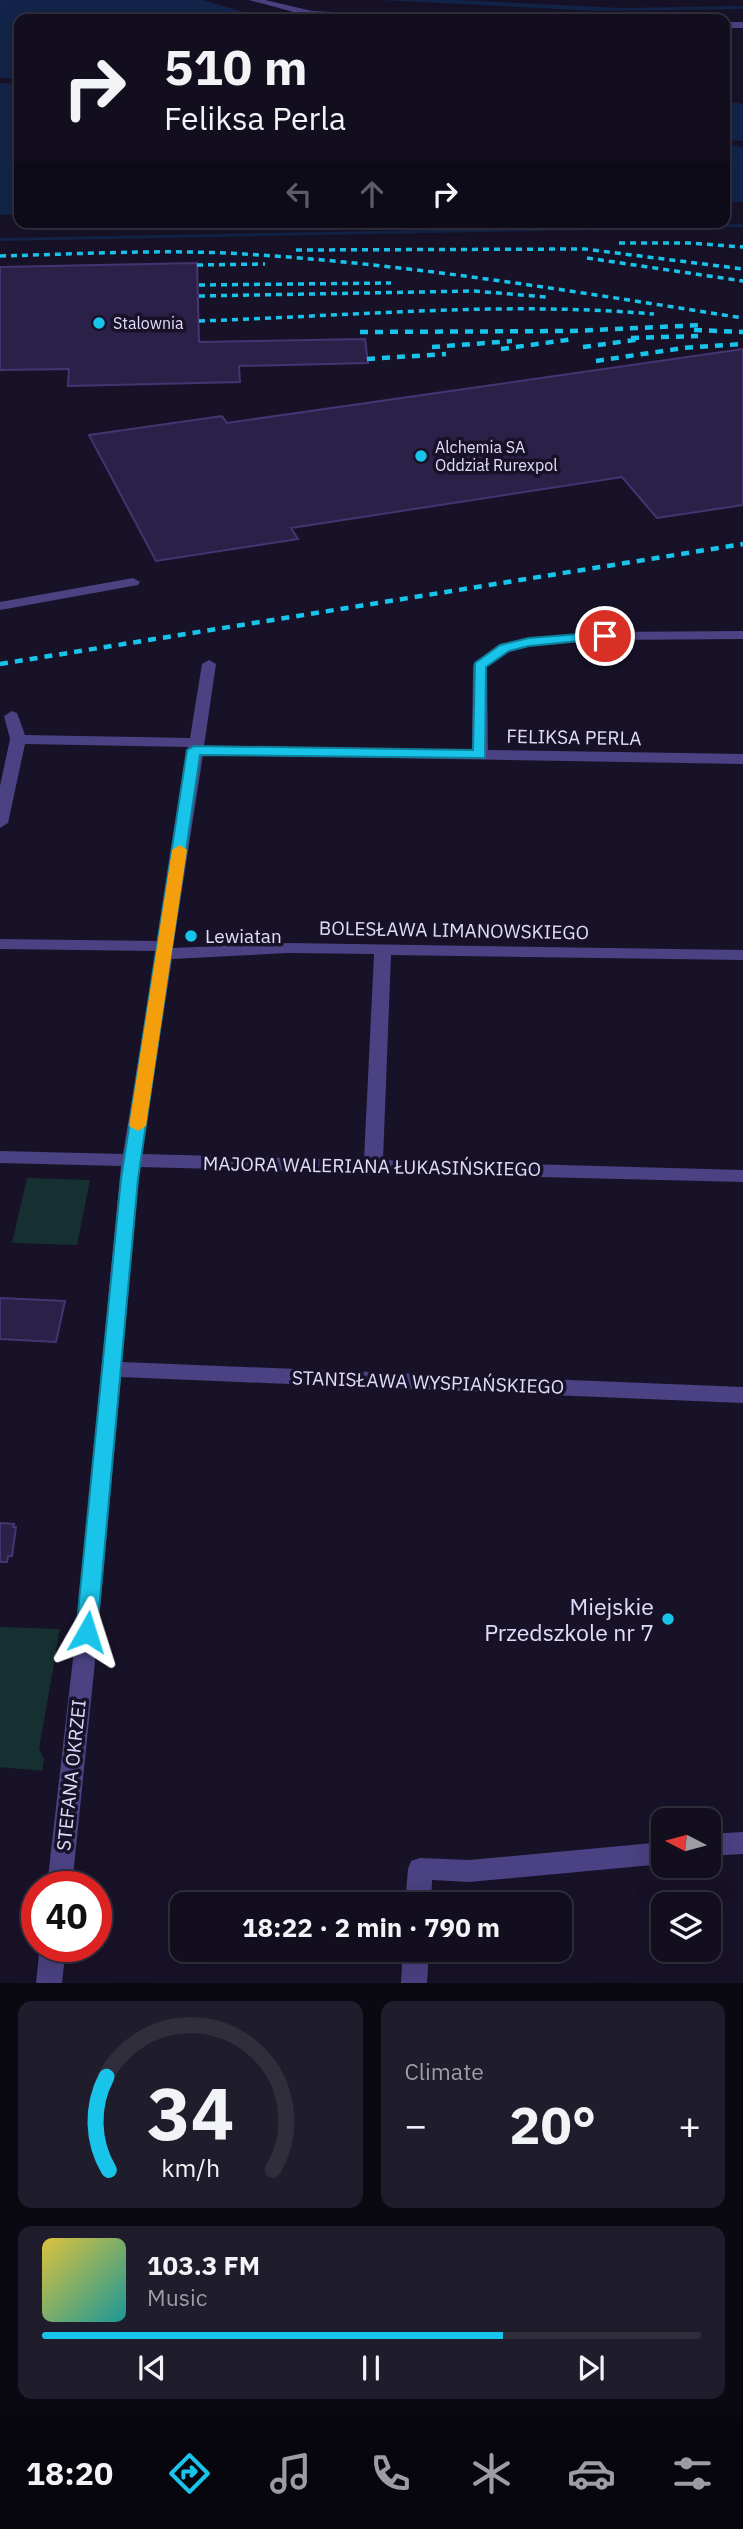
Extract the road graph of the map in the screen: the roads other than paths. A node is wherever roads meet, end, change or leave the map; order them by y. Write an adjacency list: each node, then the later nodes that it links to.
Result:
1 (254, 0): 2 (street)
2 (312, 14)
3 (133, 582): 4 (street)
4 (0, 606)
5 (743, 635): 10 (street)
6 (209, 664): 9 (street, STEFANA OKRZEI)
7 (12, 716): 8 (street)
8 (18, 739): 9 (street, FELIKSA PERLA); 12 (street)
9 (195, 746): 10 (street, FELIKSA PERLA); 15 (street, STEFANA OKRZEI)
10 (480, 755): 11 (street, FELIKSA PERLA)
11 (743, 759)
12 (6, 777): 13 (street)
13 (0, 823)
14 (0, 944): 15 (street, BOLESŁAWA LIMANOWSKIEGO)
15 (166, 950): 16 (street, BOLESŁAWA LIMANOWSKIEGO); 19 (street, STEFANA OKRZEI)
16 (383, 950): 17 (street, BOLESŁAWA LIMANOWSKIEGO); 20 (street)
17 (743, 956)
18 (0, 1157): 19 (street, MAJORA WALERIANA ŁUKASIŃSKIEGO)
19 (132, 1161): 20 (street, MAJORA WALERIANA ŁUKASIŃSKIEGO); 22 (street, STEFANA OKRZEI)
20 (373, 1165): 21 (street, MAJORA WALERIANA ŁUKASIŃSKIEGO)
21 (743, 1176)
22 (113, 1369): 23 (street, STANISŁAWA WYSPIAŃSKIEGO); 27 (street, STEFANA OKRZEI)
23 (743, 1395)
24 (743, 1843): 25 (street)
25 (721, 1844)
26 (651, 1854): 28 (street)
27 (61, 1871)
28 (419, 1892)
29 (51, 1962): 31 (street)
30 (415, 1962): 32 (street)
31 (49, 1983)
32 (414, 1983)

